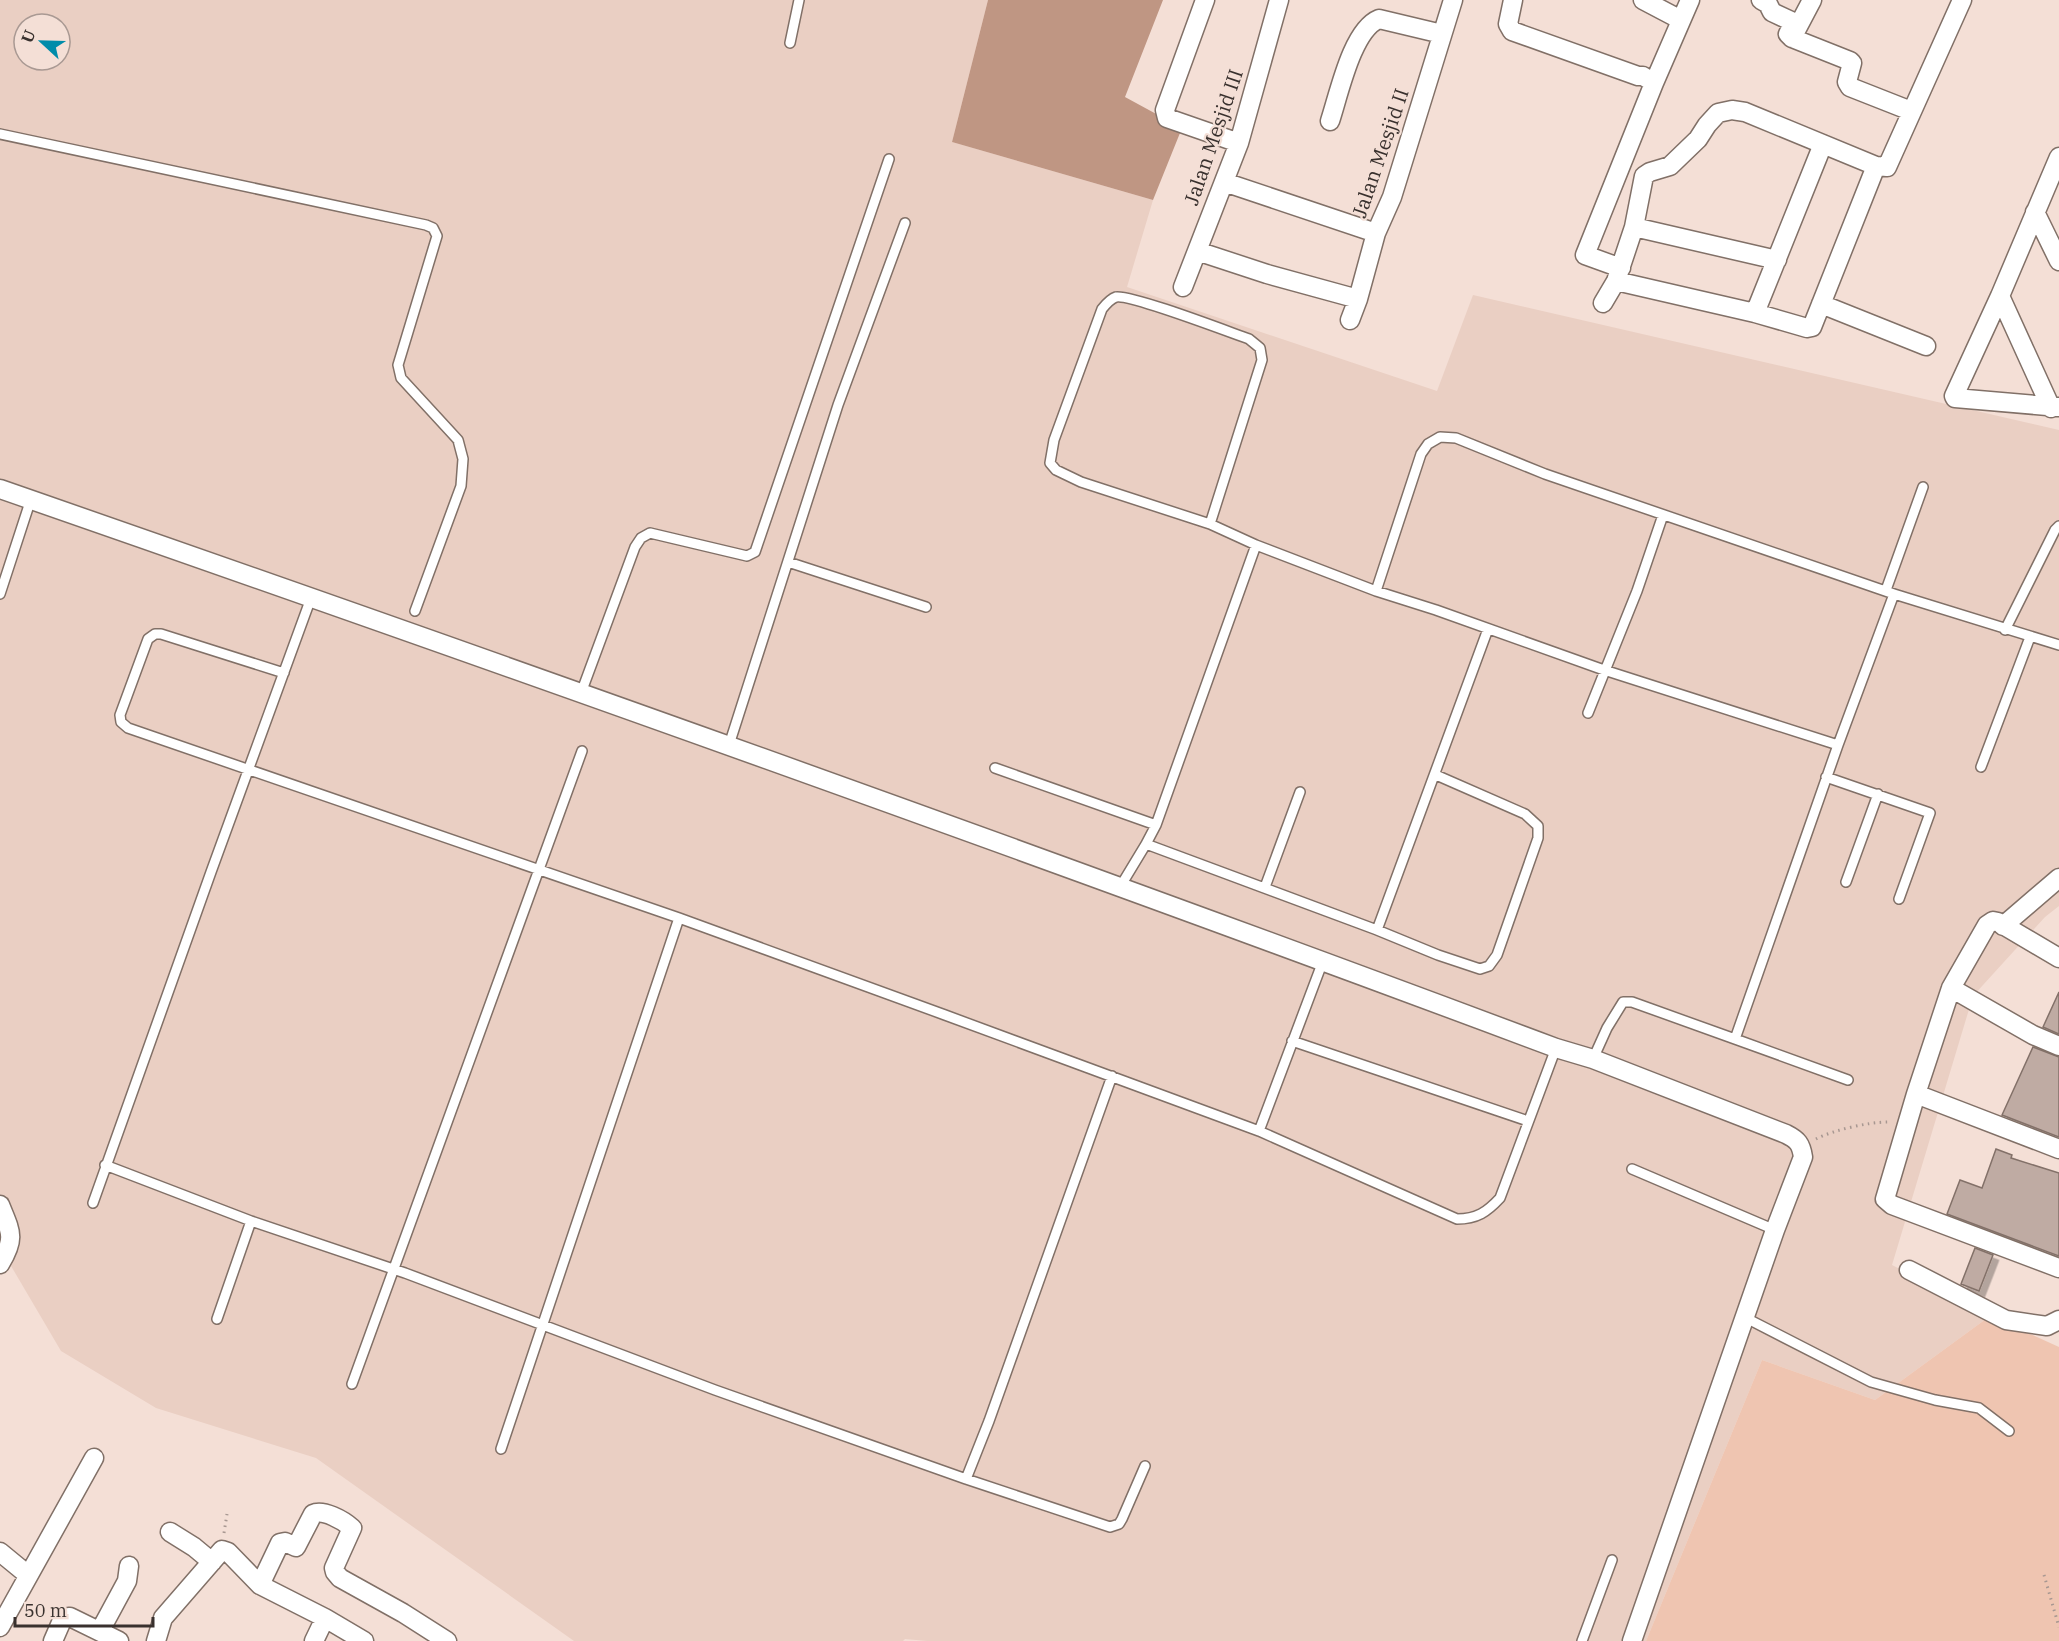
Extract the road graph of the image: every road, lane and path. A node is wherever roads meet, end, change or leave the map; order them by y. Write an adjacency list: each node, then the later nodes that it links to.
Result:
1 (799, 0): 14 (lane)
2 (1205, 0): 19 (street)
3 (1279, 0): 19 (street, Jalan Mesjid III)
4 (1453, 0): 12 (street, Jalan Mesjid II)
5 (1513, 0): 15 (street)
6 (1643, 0): 11 (street)
7 (1690, 0): 11 (street)
8 (1761, 0): 13 (street)
9 (1812, 0): 13 (street)
10 (1962, 0): 16 (street)
11 (1681, 20): 15 (street)
12 (1442, 34): 17 (street); 28 (street, Jalan Mesjid II)
13 (1792, 38): 16 (street)
14 (790, 43)
15 (1654, 83): 32 (street)
16 (1911, 111): 23 (street)
17 (1330, 121)
18 (0, 134): 55 (lane)
19 (1239, 143): 24 (street, Jalan Mesjid III)
20 (1823, 144): 23 (street); 27 (street); 30 (street)
21 (2059, 156): 25 (street)
22 (889, 159): 62 (lane)
23 (1882, 166): 37 (street)
24 (1224, 182): 28 (street); 29 (street, Jalan Mesjid III)
25 (2035, 212): 31 (street); 34 (street)
26 (905, 223): 49 (lane)
27 (1634, 227): 30 (street); 32 (street)
28 (1376, 233): 35 (street, Jalan Mesjid II)
29 (1197, 251): 33 (street, Jalan Mesjid III); 35 (street)
30 (1777, 260): 38 (street)
31 (2059, 261)
32 (1618, 274): 36 (street); 38 (street)
33 (1183, 287)
34 (2000, 296): 41 (street); 41 (street)
35 (1358, 300): 39 (street, Jalan Mesjid II)
36 (1603, 303)
37 (1821, 304): 38 (street); 40 (street)
38 (1755, 313)
39 (1350, 320)
40 (1926, 346)
41 (2055, 408)
42 (1923, 487): 51 (lane)
43 (0, 489): 44 (street)
44 (31, 500): 52 (lane); 53 (street)
45 (1663, 515): 50 (lane); 51 (lane); 60 (lane)
46 (1210, 524): 46 (lane); 48 (lane)
47 (2059, 526): 57 (lane)
48 (1256, 545): 50 (lane); 74 (lane)
49 (788, 562): 54 (lane); 64 (lane)
50 (1376, 591): 56 (lane)
51 (1890, 592): 57 (lane); 65 (lane)
52 (0, 594)
53 (311, 598): 61 (lane); 62 (street)
54 (926, 607)
55 (415, 611)
56 (1488, 629): 60 (lane); 70 (lane)
57 (2005, 630): 58 (lane)
58 (2030, 637): 59 (lane); 67 (lane)
59 (2059, 645)
60 (1604, 670): 63 (lane); 65 (lane)
61 (284, 674): 69 (lane); 69 (lane)
62 (581, 693): 64 (street)
63 (1588, 712)
64 (729, 745): 80 (street)
65 (1838, 745): 71 (lane)
66 (582, 751): 76 (lane)
67 (1981, 767)
68 (994, 768): 74 (lane)
69 (249, 769): 76 (lane); 101 (lane)
70 (1436, 775): 84 (lane); 84 (lane)
71 (1826, 777): 73 (lane); 88 (lane)
72 (1300, 792): 79 (lane)
73 (1878, 794): 78 (lane); 81 (lane)
74 (1156, 825): 75 (lane)
75 (1146, 844): 79 (lane); 80 (lane)
76 (539, 869): 82 (lane); 109 (lane)
77 (2059, 878): 83 (street)
78 (1846, 882)
79 (1265, 887): 84 (lane)
80 (1120, 888): 86 (street)
81 (1899, 899)
82 (679, 918): 93 (lane); 114 (lane)
83 (2003, 926): 85 (street); 87 (street)
84 (1377, 930)
85 (2059, 958)
86 (1323, 961): 89 (lane); 91 (street)
87 (1951, 988): 90 (street); 95 (street)
88 (1735, 1040): 92 (lane); 94 (lane)
89 (1292, 1041): 96 (lane); 98 (lane)
90 (2059, 1046)
91 (1556, 1048): 92 (street); 96 (lane)
92 (1593, 1059): 99 (street)
93 (1112, 1076): 98 (lane); 120 (lane)
94 (1848, 1080)
95 (1916, 1094): 97 (street); 100 (street)
96 (1528, 1121): 98 (lane)
97 (1907, 1123): 99 (path); 108 (street)
98 (1259, 1131)
99 (1802, 1147): 106 (street)
100 (2059, 1149)
101 (105, 1165): 103 (lane); 105 (lane)
102 (1632, 1169): 106 (lane)
103 (93, 1203)
104 (0, 1206): 107 (street)
105 (251, 1221): 109 (lane); 112 (lane)
106 (1775, 1230): 111 (street)
107 (0, 1264)
108 (2059, 1268)
109 (393, 1269): 114 (lane); 115 (lane)
110 (1909, 1269): 113 (street)
111 (1744, 1317): 116 (lane); 140 (street)
112 (217, 1318)
113 (2059, 1320)
114 (542, 1325): 117 (lane); 120 (lane)
115 (352, 1384)
116 (2009, 1431)
117 (501, 1449)
118 (94, 1458): 126 (street)
119 (1144, 1466): 120 (lane)
120 (966, 1479)
121 (170, 1532): 123 (street)
122 (0, 1552): 126 (street)
123 (217, 1556): 128 (street); 135 (street)
124 (1612, 1560): 139 (lane)
125 (129, 1566): 132 (street)
126 (28, 1575): 130 (street)
127 (2044, 1575): 131 (path)
128 (260, 1585): 129 (street); 138 (street)
129 (326, 1618): 136 (street); 137 (street)
130 (0, 1627)
131 (2059, 1627)
132 (100, 1631): 133 (street); 134 (street)
133 (53, 1641)
134 (119, 1641)
135 (156, 1641)
136 (314, 1641)
137 (364, 1641)
138 (447, 1641)
139 (1582, 1641)
140 (1632, 1641)

